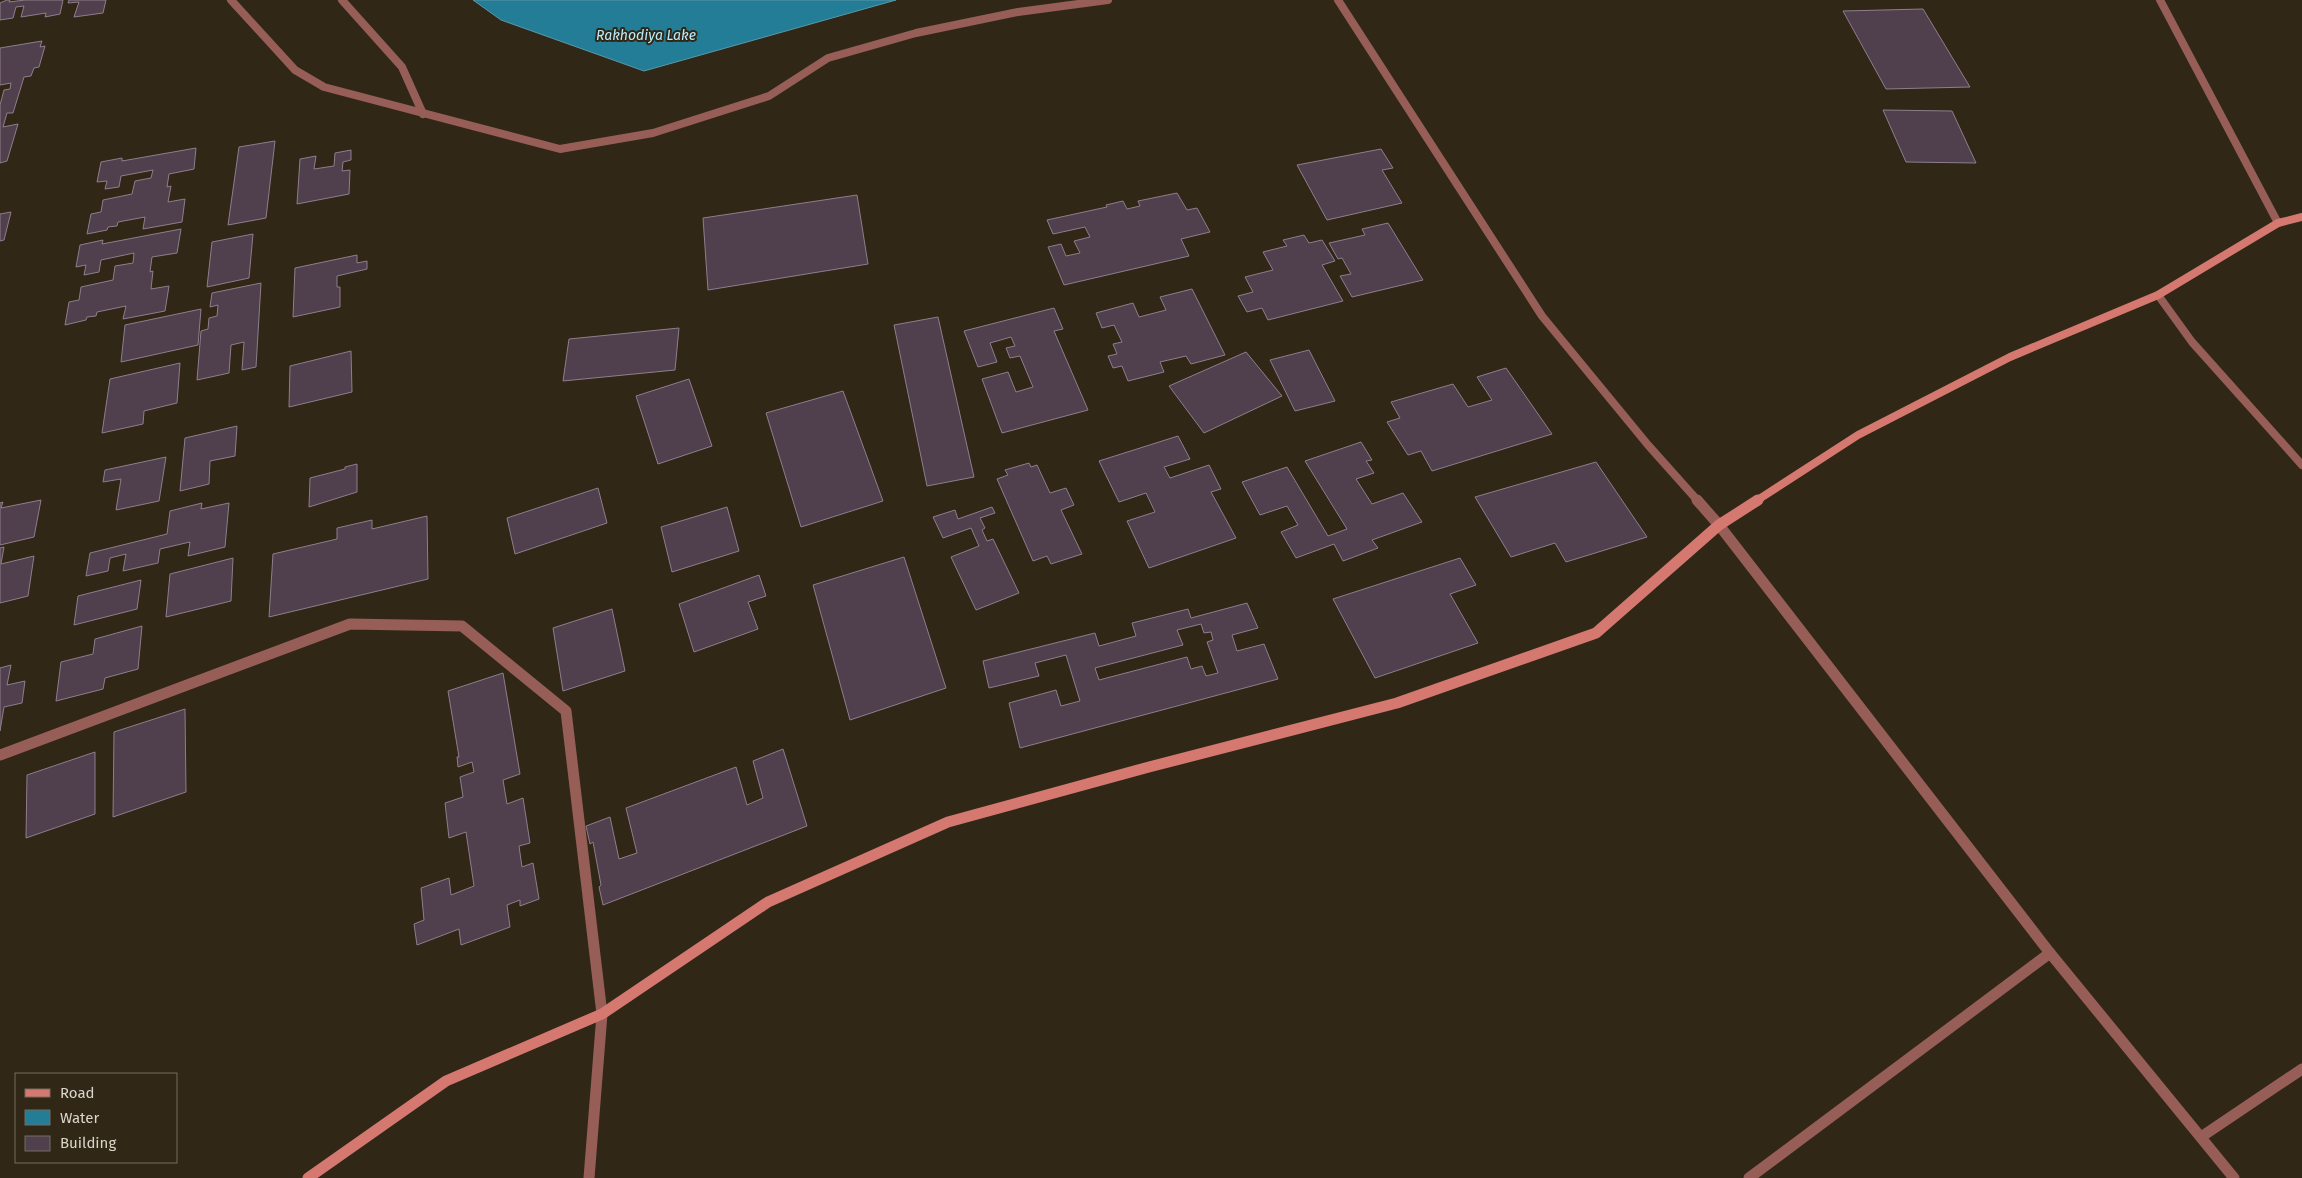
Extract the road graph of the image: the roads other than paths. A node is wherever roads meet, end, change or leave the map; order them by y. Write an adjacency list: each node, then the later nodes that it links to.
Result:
1 (231, 0): 6 (street)
2 (342, 0): 6 (street)
3 (1108, 0): 6 (street)
4 (1338, 0): 11 (street)
5 (2160, 0): 8 (street)
6 (423, 114)
7 (2302, 217): 8 (street)
8 (2278, 223): 9 (street)
9 (2158, 294): 10 (street); 11 (street)
10 (2302, 464)
11 (1719, 525): 13 (street); 14 (street)
12 (0, 755): 14 (street)
13 (2050, 953): 16 (street); 19 (street)
14 (602, 1014): 17 (street); 18 (street)
15 (2302, 1069): 16 (street)
16 (2201, 1137): 20 (street)
17 (308, 1178)
18 (588, 1178)
19 (1749, 1178)
20 (2234, 1178)

